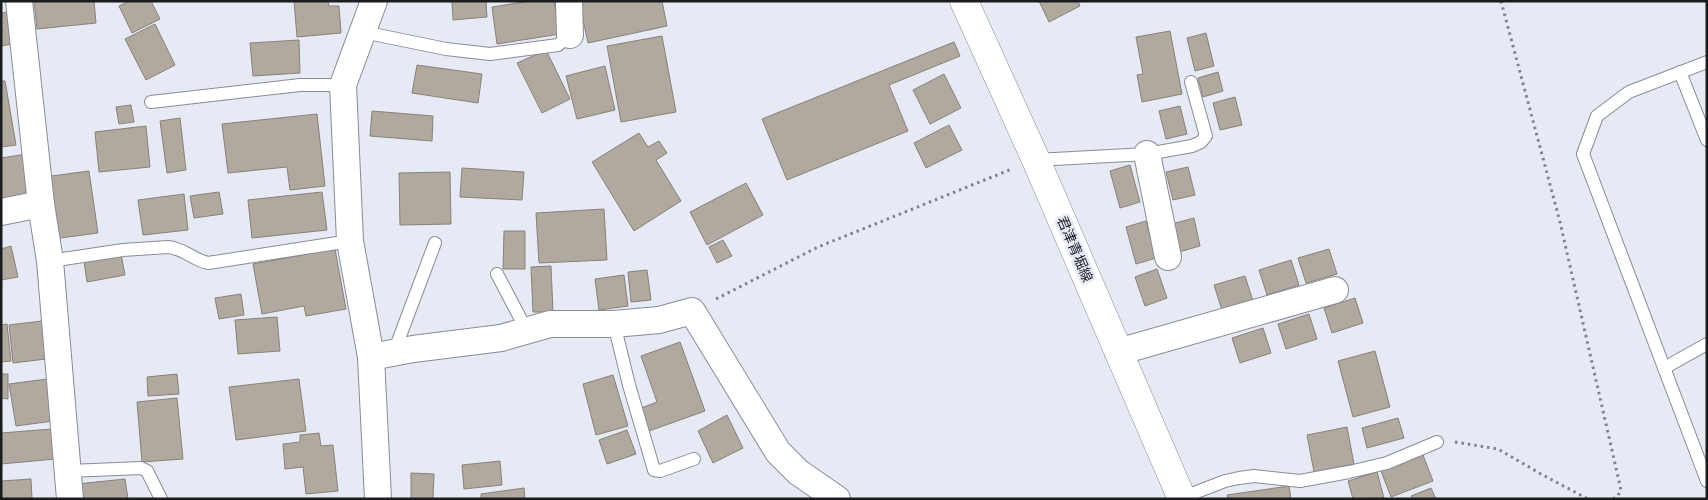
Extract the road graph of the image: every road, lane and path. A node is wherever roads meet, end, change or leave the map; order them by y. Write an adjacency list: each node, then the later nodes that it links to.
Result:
1 (19, 1): 16 (street)
2 (374, 1): 6 (street)
3 (569, 1): 7 (street)
4 (1501, 1): 41 (path)
5 (968, 3): 15 (main road, 君津青堀線)
6 (363, 32): 7 (lane); 11 (street)
7 (570, 35)
8 (1707, 62): 9 (lane)
9 (1680, 72): 13 (lane); 30 (lane)
10 (1191, 82): 14 (lane)
11 (343, 85): 12 (lane); 18 (street)
12 (152, 102)
13 (1707, 140)
14 (1148, 154): 15 (lane); 20 (street)
15 (1036, 160): 24 (path); 28 (main road, 君津青堀線)
16 (41, 204): 17 (street); 21 (street)
17 (1, 212)
18 (350, 240): 21 (lane); 29 (street)
19 (435, 243): 29 (lane)
20 (1168, 257)
21 (50, 261): 33 (street)
22 (497, 274): 26 (lane)
23 (1335, 290): 28 (street)
24 (692, 311): 25 (street); 38 (street)
25 (614, 324): 26 (street); 32 (lane)
26 (527, 330): 29 (street)
27 (1707, 344): 30 (lane)
28 (1118, 352): 39 (main road, 君津青堀線)
29 (383, 355): 37 (street)
30 (1664, 368): 34 (lane)
31 (1437, 442): 39 (lane); 40 (path)
32 (694, 458)
33 (68, 471): 35 (street); 36 (lane)
34 (1707, 481)
35 (70, 499)
36 (161, 499)
37 (378, 499)
38 (837, 499)
39 (1181, 499)
40 (1588, 499)
41 (1613, 499)

